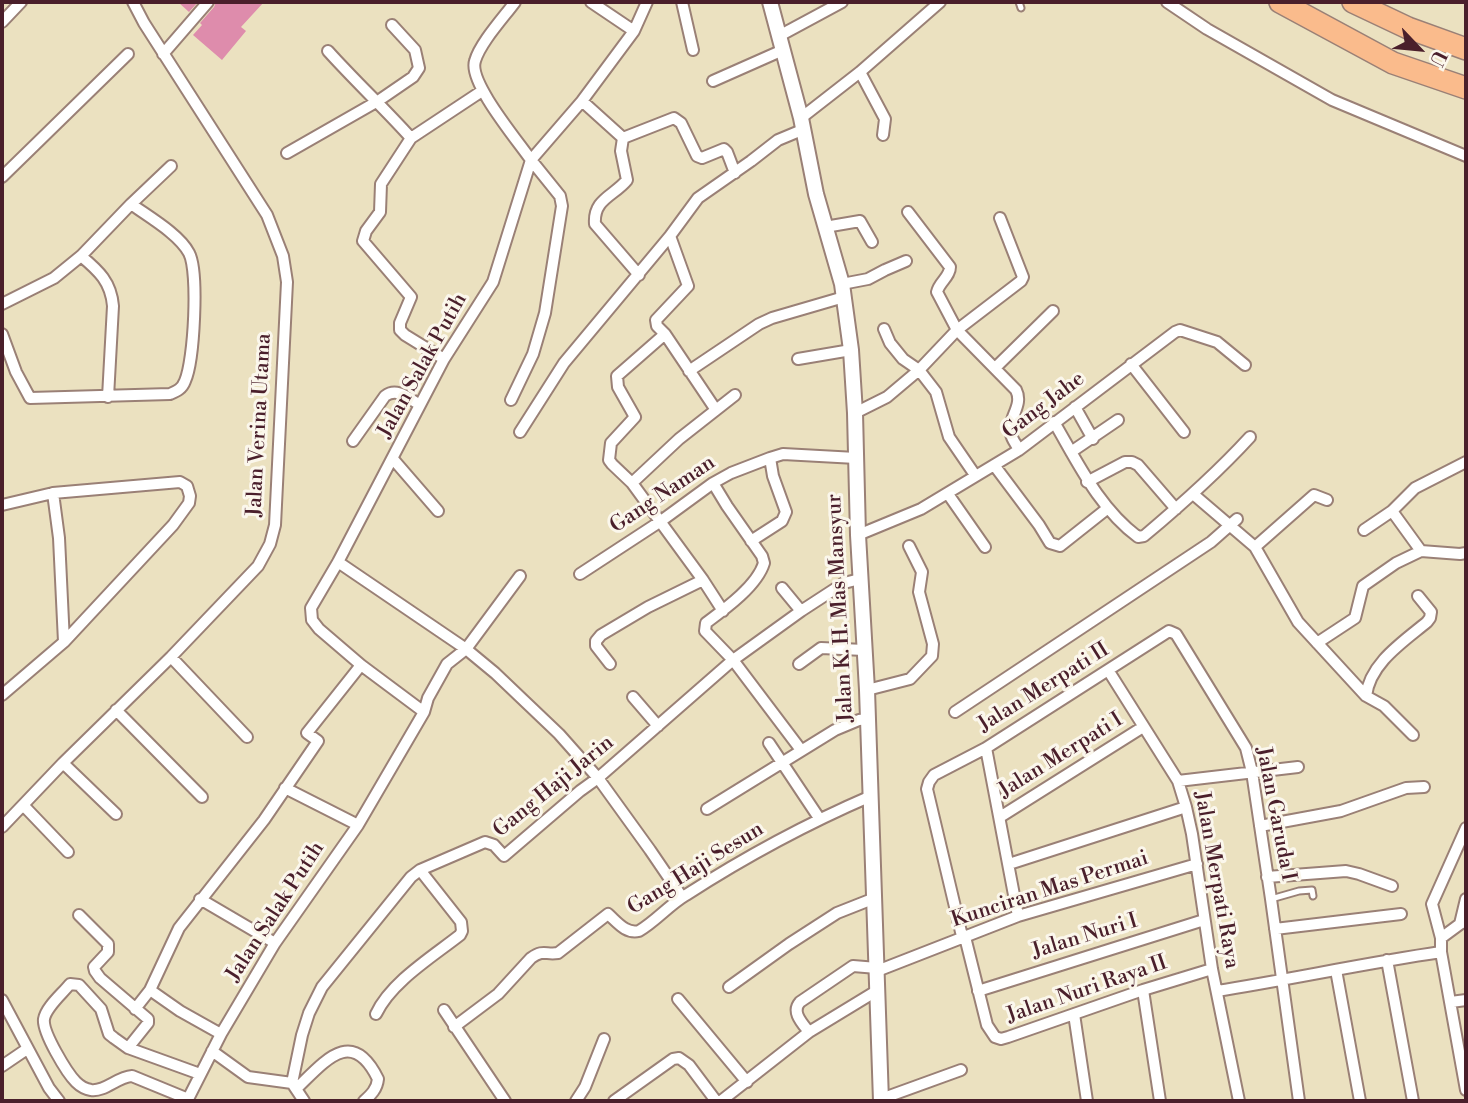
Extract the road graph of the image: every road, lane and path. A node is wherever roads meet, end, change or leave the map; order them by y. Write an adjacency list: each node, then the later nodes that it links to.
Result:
1 (21, 2): 14 (street)
2 (133, 2): 22 (street, Jalan Verina Utama)
3 (208, 2): 22 (street)
4 (515, 2): 26 (street)
5 (591, 2): 16 (street)
6 (648, 2): 16 (street)
7 (682, 2): 19 (street)
8 (770, 2): 17 (street, Jalan K. H. Mas Mansyur)
9 (842, 2): 17 (street)
10 (940, 2): 23 (street)
11 (1167, 2): 34 (street)
12 (1280, 2): 25 (highway)
13 (1353, 2): 18 (highway)
14 (2, 22)
15 (392, 25): 27 (street)
16 (634, 31): 28 (street)
17 (781, 43): 24 (street); 29 (street, Jalan K. H. Mas Mansyur)
18 (1466, 49)
19 (693, 50)
20 (328, 51): 27 (street)
21 (128, 54): 38 (street)
22 (163, 54): 121 (street, Jalan Verina Utama)
23 (860, 72): 29 (street); 30 (street)
24 (713, 81)
25 (1466, 88)
26 (482, 91): 31 (street); 35 (street)
27 (378, 101): 31 (street); 33 (street)
28 (582, 101): 32 (street); 35 (street)
29 (802, 124): 37 (street); 42 (street, Jalan K. H. Mas Mansyur)
30 (883, 135)
31 (411, 138): 56 (street)
32 (623, 138): 37 (street); 47 (street)
33 (286, 153)
34 (1466, 156)
35 (531, 160): 56 (street, Jalan Salak Putih); 65 (street)
36 (171, 166): 39 (street)
37 (735, 173): 43 (street)
38 (2, 177)
39 (131, 204): 45 (street); 64 (street)
40 (908, 212): 52 (street)
41 (1000, 218): 52 (street)
42 (825, 227): 44 (street); 48 (street, Jalan K. H. Mas Mansyur)
43 (670, 236): 47 (street); 54 (street)
44 (872, 242)
45 (81, 256): 49 (street); 64 (street)
46 (906, 261): 48 (street)
47 (639, 275): 72 (street)
48 (843, 290): 55 (street, Jalan K. H. Mas Mansyur); 62 (street)
49 (2, 304)
50 (1053, 311): 60 (street)
51 (884, 329): 61 (street)
52 (957, 330): 60 (street); 61 (street)
53 (2, 334): 64 (street)
54 (664, 334): 62 (street); 86 (street)
55 (851, 351): 57 (street); 69 (street, Jalan K. H. Mas Mansyur)
56 (444, 359): 66 (street, Jalan Salak Putih)
57 (798, 359)
58 (1131, 364): 59 (street, Gang Jahe); 67 (street, Gang Jahe); 73 (street)
59 (1245, 365)
60 (995, 368): 77 (street)
61 (919, 370): 69 (street); 84 (street)
62 (689, 371): 68 (street)
63 (736, 395): 68 (street)
64 (108, 397)
65 (511, 401)
66 (419, 405): 76 (street); 81 (street, Jalan Salak Putih)
67 (1075, 407): 71 (street, Gang Jahe); 75 (street)
68 (716, 410): 86 (street)
69 (855, 413): 80 (street, Jalan K. H. Mas Mansyur)
70 (1118, 420): 75 (street)
71 (1054, 422): 77 (street, Gang Jahe); 78 (street)
72 (520, 432)
73 (1184, 432)
74 (1250, 437): 90 (street)
75 (1093, 439): 78 (street)
76 (353, 441)
77 (1020, 450): 83 (street, Gang Jahe)
78 (1071, 452): 85 (street)
79 (770, 457): 80 (street, Gang Naman); 87 (street, Gang Naman); 101 (street)
80 (856, 458): 100 (street, Jalan K. H. Mas Mansyur)
81 (393, 459): 95 (street); 107 (street, Jalan Salak Putih)
82 (1466, 462): 96 (street)
83 (994, 465): 84 (street, Gang Jahe); 93 (street)
84 (975, 475): 89 (street, Gang Jahe)
85 (1087, 482): 93 (street); 94 (street)
86 (632, 483): 97 (street)
87 (713, 483): 97 (street, Gang Naman); 101 (street)
88 (53, 493): 92 (street); 117 (street); 117 (street)
89 (948, 494): 100 (street, Gang Jahe); 103 (street)
90 (1193, 494): 94 (street); 98 (street)
91 (1327, 500): 104 (street)
92 (2, 505)
93 (1108, 508): 94 (street)
94 (1176, 509)
95 (438, 511)
96 (1392, 511): 99 (street); 105 (street)
97 (661, 521): 108 (street, Gang Naman); 111 (street)
98 (1234, 523): 104 (street); 133 (street)
99 (1364, 530)
100 (858, 535): 110 (street, Jalan K. H. Mas Mansyur)
101 (751, 541): 114 (street)
102 (909, 546): 127 (street)
103 (985, 547)
104 (1255, 547): 118 (street)
105 (1421, 551): 106 (street); 118 (street)
106 (1466, 553)
107 (338, 562): 119 (street); 125 (street, Jalan Salak Putih)
108 (580, 574)
109 (520, 576): 119 (street, Jalan Salak Putih)
110 (860, 579): 115 (street, Gang Haji Jarin); 120 (street, Jalan K. H. Mas Mansyur)
111 (704, 580): 114 (street); 123 (street)
112 (782, 588): 115 (street)
113 (1418, 596): 129 (street)
114 (723, 611): 122 (street)
115 (801, 611): 122 (street, Gang Haji Jarin)
116 (1173, 632): 126 (street, Jalan Merpati II); 145 (street, Jalan Garuda I)
117 (64, 642): 128 (street)
118 (1317, 643): 129 (street)
119 (466, 649): 132 (street, Jalan Salak Putih); 147 (street)
120 (864, 650): 124 (street); 127 (street, Jalan K. H. Mas Mansyur)
121 (171, 657): 131 (street, Jalan Verina Utama); 138 (street)
122 (733, 660): 135 (street, Gang Haji Jarin); 141 (street)
123 (610, 664)
124 (799, 664)
125 (361, 665): 132 (street, Jalan Salak Putih); 150 (street)
126 (1108, 670): 136 (street, Jalan Merpati Raya); 140 (street, Jalan Merpati II)
127 (867, 691): 134 (street, Jalan K. H. Mas Mansyur)
128 (2, 695)
129 (1366, 696): 137 (street)
130 (633, 697): 135 (street)
131 (117, 710): 143 (street, Jalan Verina Utama); 152 (street)
132 (424, 712): 159 (street, Jalan Salak Putih)
133 (955, 712)
134 (868, 719): 141 (street); 151 (street, Jalan K. H. Mas Mansyur)
135 (658, 726): 147 (street, Gang Haji Jarin)
136 (1143, 727): 148 (street, Jalan Merpati Raya); 157 (street, Jalan Merpati I)
137 (1413, 735)
138 (247, 737)
139 (769, 743): 142 (street)
140 (986, 748): 146 (street, Jalan Merpati II); 157 (street)
141 (801, 750): 142 (street)
142 (782, 761): 155 (street); 158 (street)
143 (63, 763): 153 (street, Jalan Verina Utama); 156 (street)
144 (1298, 767): 145 (street)
145 (1252, 772): 148 (street); 161 (street, Jalan Garuda I)
146 (934, 775): 181 (street, Jalan Nuri Raya II)
147 (598, 778): 166 (street, Gang Haji Jarin); 170 (street)
148 (1178, 781): 154 (street, Jalan Merpati Raya)
149 (1424, 787): 161 (street)
150 (285, 788): 159 (street); 172 (street)
151 (871, 796): 158 (street, Gang Haji Sesun); 171 (street, Jalan K. H. Mas Mansyur)
152 (202, 797)
153 (23, 805): 160 (street, Jalan Verina Utama); 163 (street)
154 (1186, 807): 164 (street); 165 (street, Jalan Merpati Raya)
155 (707, 809)
156 (116, 814)
157 (1000, 817): 164 (street)
158 (820, 818): 170 (street, Gang Haji Sesun)
159 (358, 825): 183 (street, Jalan Salak Putih)
160 (2, 827)
161 (1259, 827): 167 (street, Jalan Garuda I)
162 (1466, 828): 182 (street)
163 (68, 852)
164 (1009, 864): 177 (street)
165 (1197, 864): 177 (street, Kunciran Mas Permai); 178 (street, Jalan Merpati Raya)
166 (420, 870): 202 (street); 215 (street, Gang Haji Jarin)
167 (1267, 877): 168 (street); 173 (street, Jalan Garuda I)
168 (1392, 886)
169 (1313, 896): 173 (lane)
170 (682, 897): 204 (street, Gang Haji Sesun)
171 (875, 898): 186 (street, Jalan K. H. Mas Mansyur); 190 (street)
172 (200, 899): 183 (street); 191 (street)
173 (1271, 899): 180 (street, Jalan Garuda I)
174 (1466, 899): 179 (street)
175 (1401, 914): 180 (street)
176 (79, 915): 200 (street)
177 (1018, 916): 181 (street, Kunciran Mas Permai)
178 (1204, 919): 187 (street, Jalan Merpati Raya); 194 (street, Jalan Nuri I)
179 (1463, 922): 182 (street)
180 (1275, 929): 189 (street, Jalan Garuda I)
181 (965, 937): 186 (street, Kunciran Mas Permai); 194 (street, Jalan Nuri Raya II)
182 (1441, 938): 184 (street)
183 (275, 943): 206 (street, Jalan Salak Putih)
184 (1441, 951): 185 (street); 199 (street)
185 (1387, 960): 188 (street); 231 (street)
186 (877, 970): 192 (street, Jalan K. H. Mas Mansyur); 205 (street, Kunciran Mas Permai)
187 (1212, 970): 193 (street, Jalan Nuri Raya II); 195 (street, Jalan Merpati Raya)
188 (1336, 970): 189 (street); 230 (street)
189 (1282, 980): 195 (street); 229 (street, Jalan Garuda I)
190 (729, 987)
191 (150, 990): 200 (street); 206 (street)
192 (878, 990): 205 (street); 218 (street, Jalan K. H. Mas Mansyur)
193 (1143, 990): 203 (street, Jalan Nuri Raya II); 227 (street)
194 (978, 991): 203 (street, Jalan Nuri Raya II)
195 (1217, 991): 228 (street, Jalan Merpati Raya)
196 (678, 999): 214 (street)
197 (2, 1000): 209 (street)
198 (1466, 1000): 199 (street)
199 (1451, 1002): 216 (street)
200 (135, 1009): 208 (street)
201 (444, 1010): 204 (street)
202 (376, 1014)
203 (1074, 1014): 226 (street)
204 (454, 1027): 222 (street)
205 (808, 1032): 214 (street)
206 (221, 1034): 210 (street, Jalan Salak Putih)
207 (604, 1039): 223 (street)
208 (128, 1048): 213 (street); 217 (street)
209 (27, 1049): 211 (street); 219 (street)
210 (212, 1051): 213 (street, Jalan Salak Putih); 215 (street)
211 (2, 1066)
212 (961, 1070): 218 (street)
213 (200, 1074): 217 (street, Jalan Salak Putih)
214 (747, 1082): 225 (street)
215 (294, 1086): 220 (street); 221 (street)
216 (1466, 1087)
217 (187, 1100)
218 (881, 1100)
219 (59, 1101)
220 (304, 1101)
221 (364, 1101)
222 (505, 1101)
223 (576, 1101)
224 (614, 1101): 225 (street)
225 (719, 1101)
226 (1087, 1101)
227 (1160, 1101)
228 (1239, 1101)
229 (1299, 1101)
230 (1360, 1101)
231 (1413, 1101)

